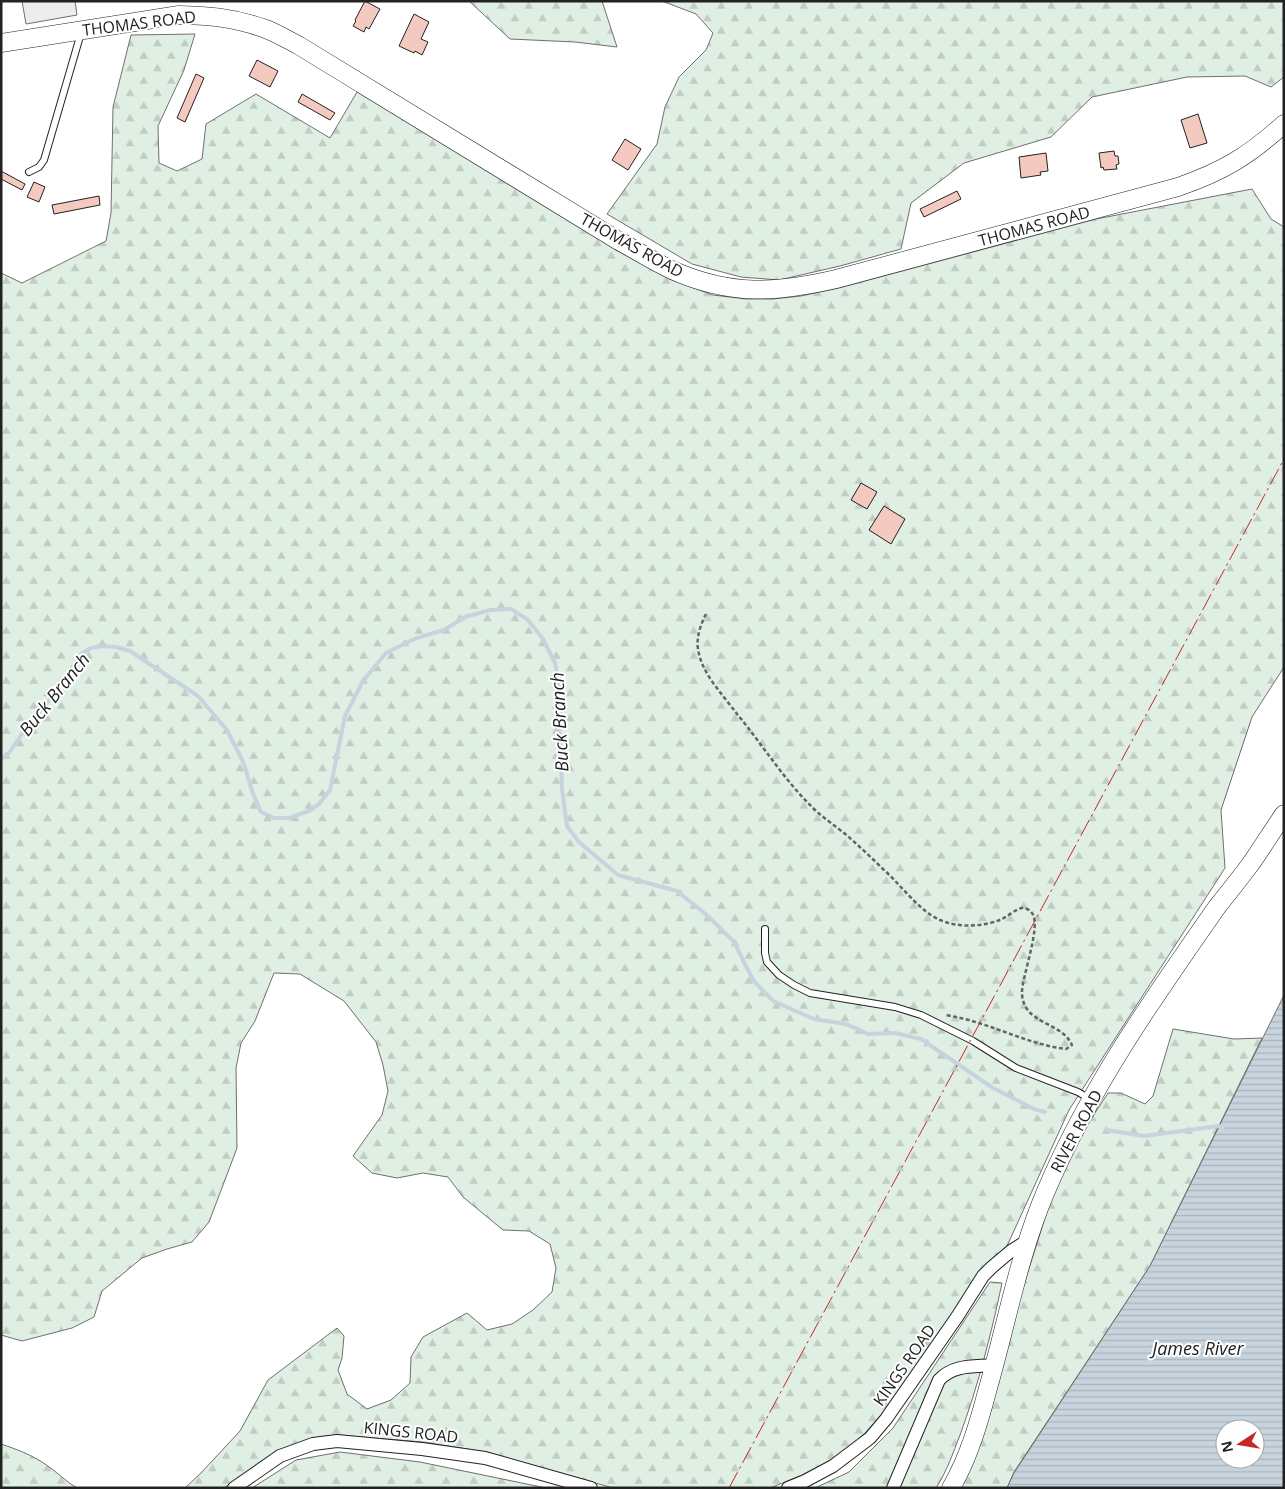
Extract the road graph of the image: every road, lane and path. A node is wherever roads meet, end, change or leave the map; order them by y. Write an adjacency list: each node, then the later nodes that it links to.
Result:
1 (82, 30): 2 (street, THOMAS ROAD); 3 (street, THOMAS ROAD); 4 (lane)
2 (1, 43)
3 (1284, 124)
4 (29, 172)
5 (706, 614): 8 (path)
6 (1284, 814): 9 (street, RIVER ROAD)
7 (765, 929): 8 (lane)
8 (921, 1015): 9 (lane)
9 (1091, 1099): 10 (street, RIVER ROAD)
10 (1027, 1240): 11 (street, RIVER ROAD); 14 (street, KINGS ROAD)
11 (994, 1365): 15 (street); 16 (street, RIVER ROAD)
12 (234, 1488): 13 (street, KINGS ROAD)
13 (591, 1488)
14 (788, 1488)
15 (892, 1488)
16 (951, 1488)

